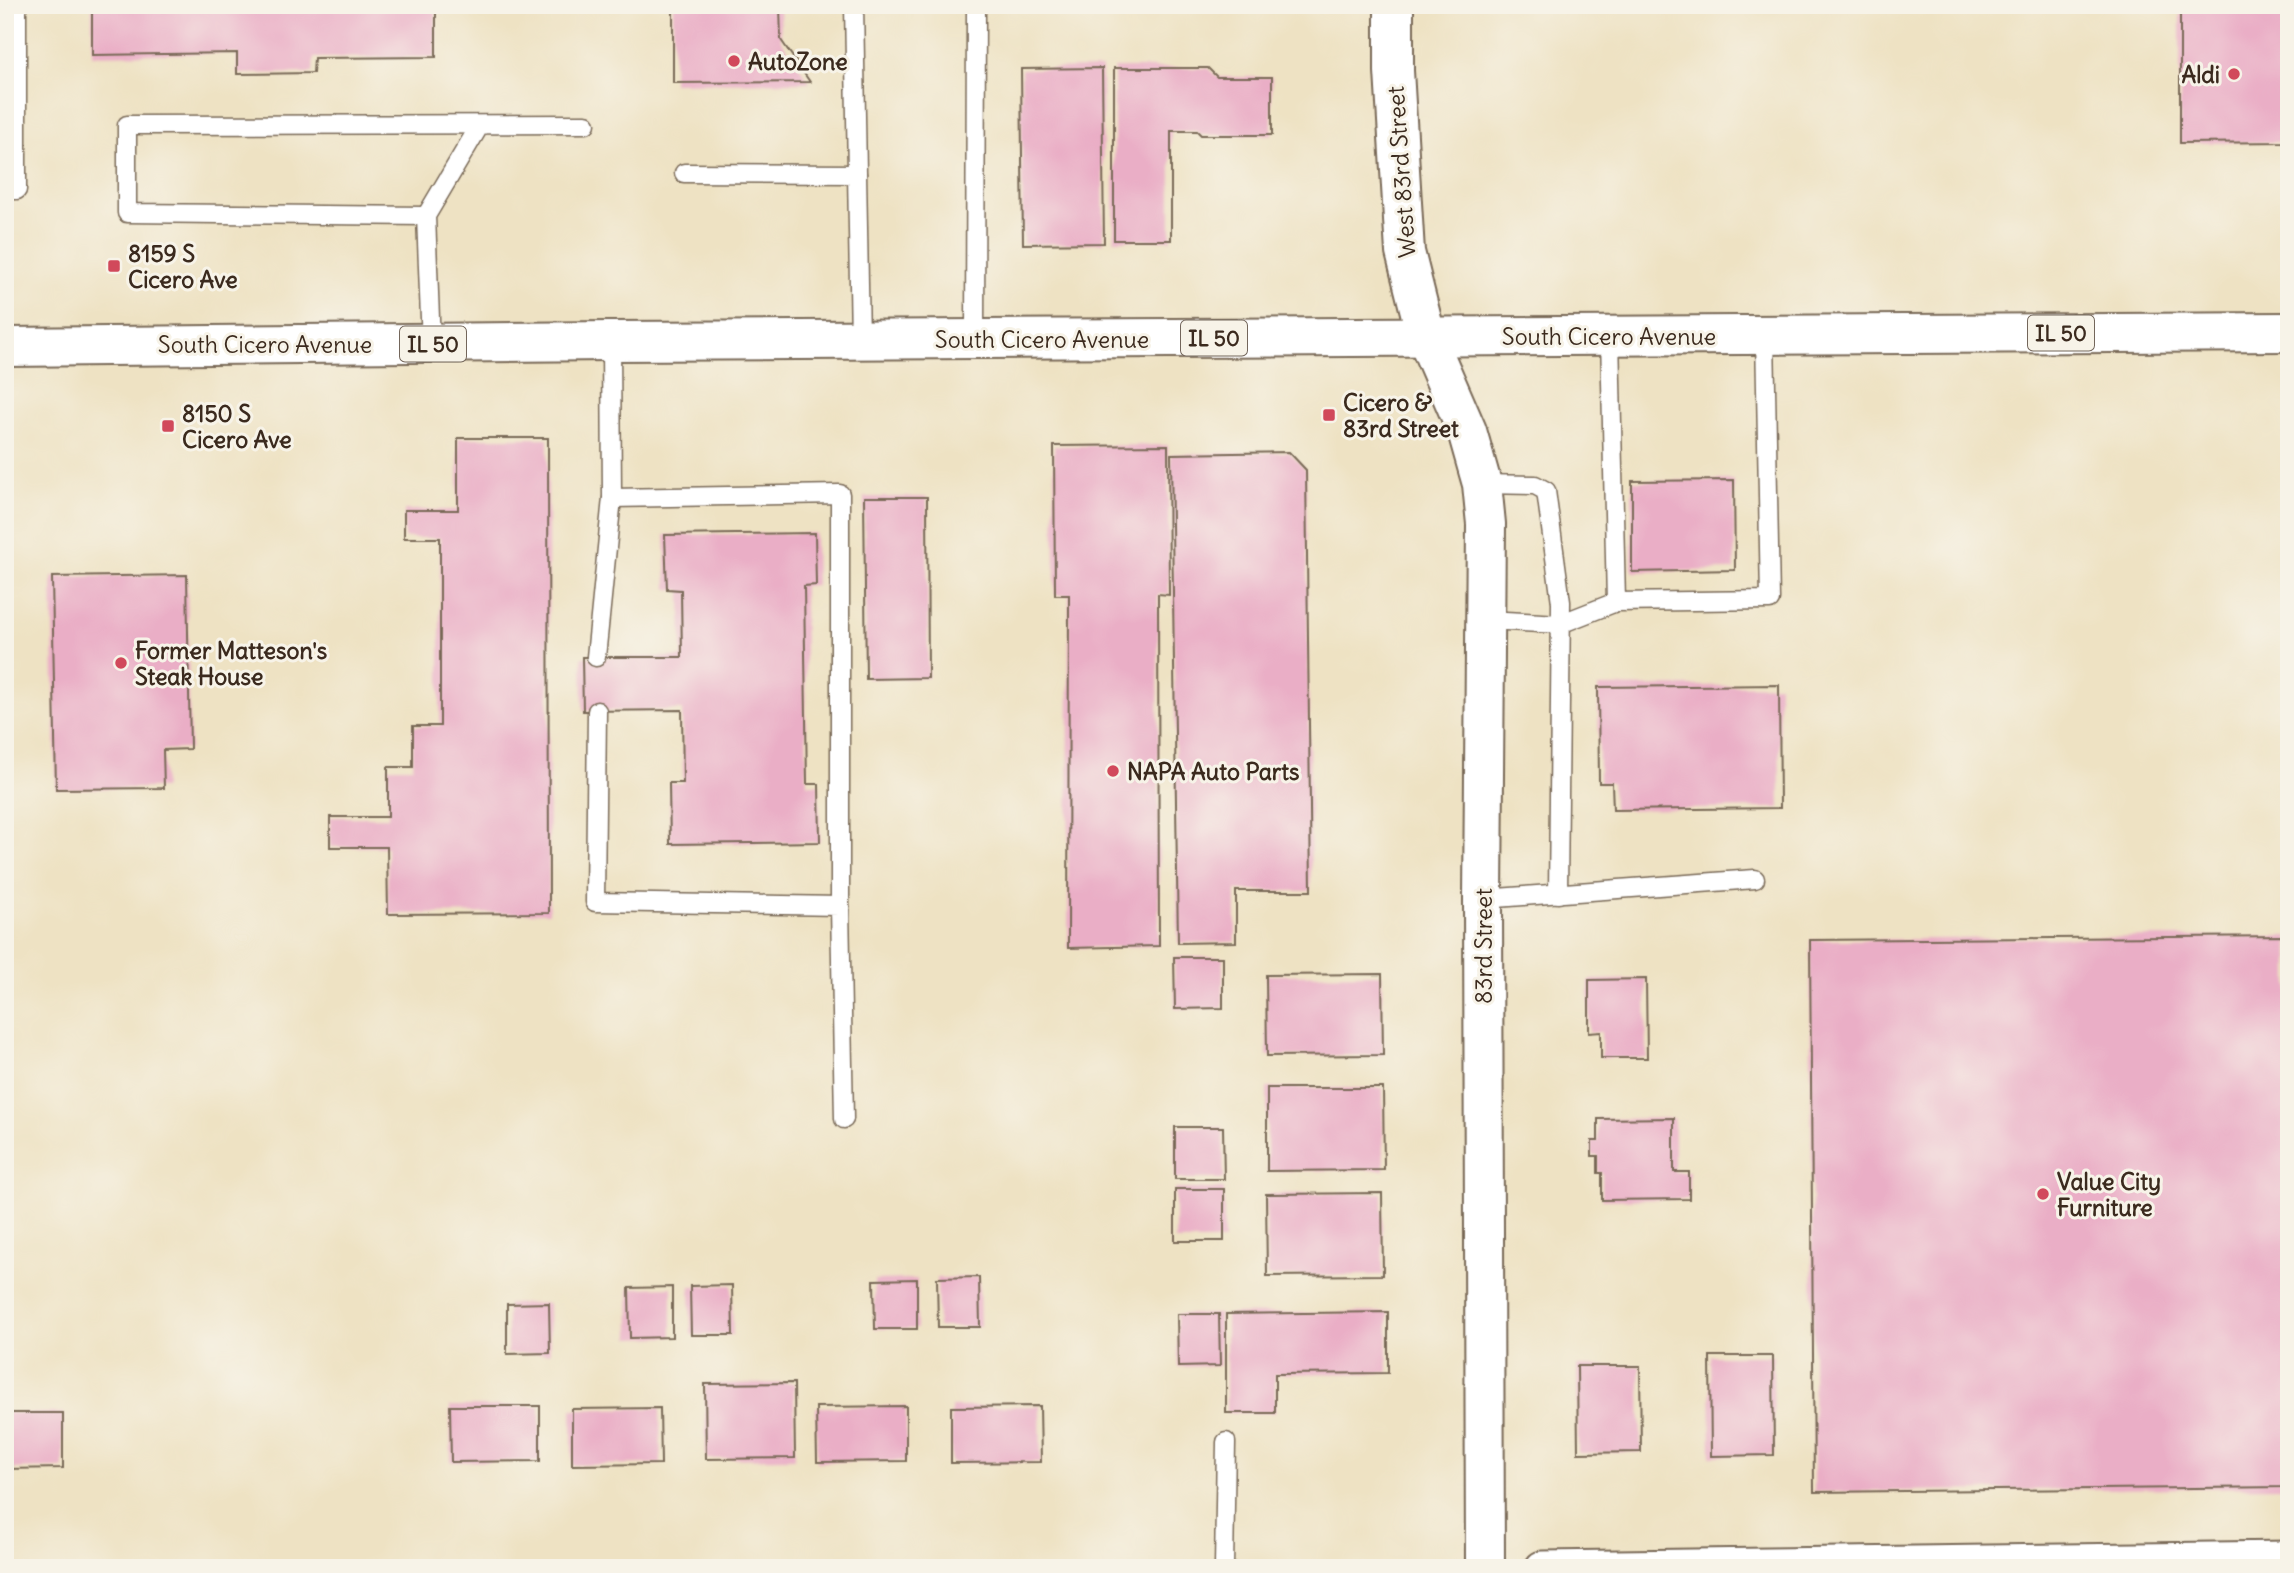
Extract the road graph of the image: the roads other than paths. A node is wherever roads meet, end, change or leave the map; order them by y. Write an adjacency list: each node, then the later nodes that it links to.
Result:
1 (17, 5): 9 (lane)
2 (854, 5): 8 (lane)
3 (976, 5): 16 (lane)
4 (1394, 5): 13 (main road, West 83rd Street)
5 (586, 124): 6 (lane)
6 (480, 125): 10 (lane); 10 (lane)
7 (684, 173): 8 (lane)
8 (857, 174): 15 (lane)
9 (5, 190)
10 (426, 216): 18 (lane)
11 (2289, 332): 12 (main road, South Cicero Avenue / IL 50)
12 (1765, 335): 14 (main road, South Cicero Avenue / IL 50); 22 (lane)
13 (1426, 336): 14 (main road, South Cicero Avenue / IL 50); 16 (main road, South Cicero Avenue / IL 50); 20 (main road, 83rd Street)
14 (1610, 336): 22 (lane)
15 (860, 340): 16 (main road, South Cicero Avenue / IL 50); 17 (main road, South Cicero Avenue / IL 50)
16 (975, 340)
17 (611, 341): 18 (main road, South Cicero Avenue / IL 50); 21 (lane)
18 (431, 344): 19 (main road, South Cicero Avenue / IL 50)
19 (5, 347)
20 (1482, 484): 23 (main road, 83rd Street); 24 (lane)
21 (612, 498): 25 (lane); 30 (lane)
22 (1616, 602): 24 (lane)
23 (1486, 620): 24 (lane); 29 (main road, 83rd Street)
24 (1560, 624): 28 (lane)
25 (596, 657)
26 (597, 711): 30 (lane)
27 (1755, 878): 28 (lane)
28 (1558, 894): 29 (lane)
29 (1483, 899): 35 (main road, 83rd Street)
30 (840, 906): 31 (lane)
31 (845, 1119)
32 (1226, 1442): 34 (lane)
33 (2289, 1558): 36 (street)
34 (1224, 1568)
35 (1485, 1568)
36 (1542, 1568)

